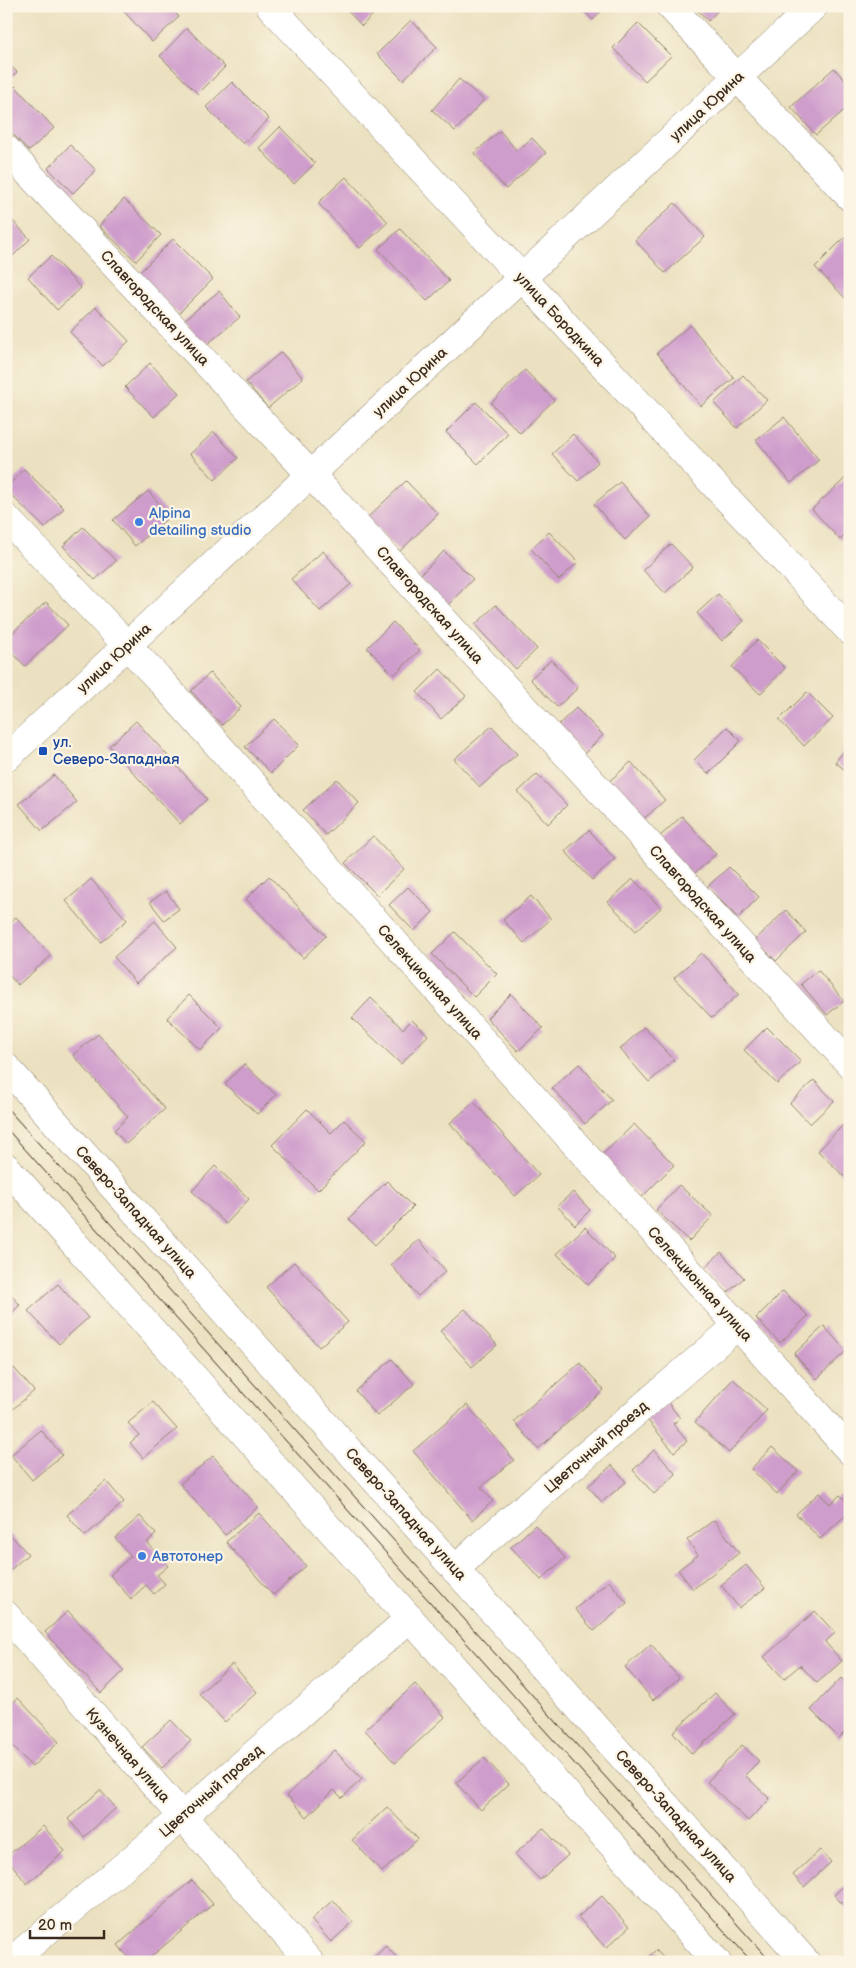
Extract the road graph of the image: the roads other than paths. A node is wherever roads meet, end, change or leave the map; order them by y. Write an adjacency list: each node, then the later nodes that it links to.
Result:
1 (270, 6): 7 (street, улица Бородкина)
2 (670, 6): 4 (street)
3 (814, 6): 4 (street, улица Юрина)
4 (737, 77): 6 (street); 7 (street, улица Юрина)
5 (6, 149): 8 (street, Славгородская улица)
6 (850, 198)
7 (522, 277): 8 (street, улица Юрина); 10 (street, улица Бородкина)
8 (311, 475): 11 (street, улица Юрина); 13 (street, Славгородская улица)
9 (6, 518): 11 (street, Селекционная улица)
10 (850, 631)
11 (127, 646): 12 (street, улица Юрина); 16 (street, Селекционная улица)
12 (6, 758)
13 (850, 1064)
14 (6, 1067): 18 (street, Северо-Западная улица)
15 (6, 1168): 20 (street)
16 (737, 1326): 17 (street, Селекционная улица); 18 (street, Цветочный проезд)
17 (850, 1451)
18 (455, 1570): 25 (street, Северо-Западная улица)
19 (6, 1615): 21 (street, Кузнечная улица)
20 (410, 1618): 21 (street, Цветочный проезд); 24 (street)
21 (182, 1817): 22 (street, Цветочный проезд); 23 (street, Кузнечная улица)
22 (10, 1962)
23 (310, 1962)
24 (717, 1962)
25 (806, 1962)

